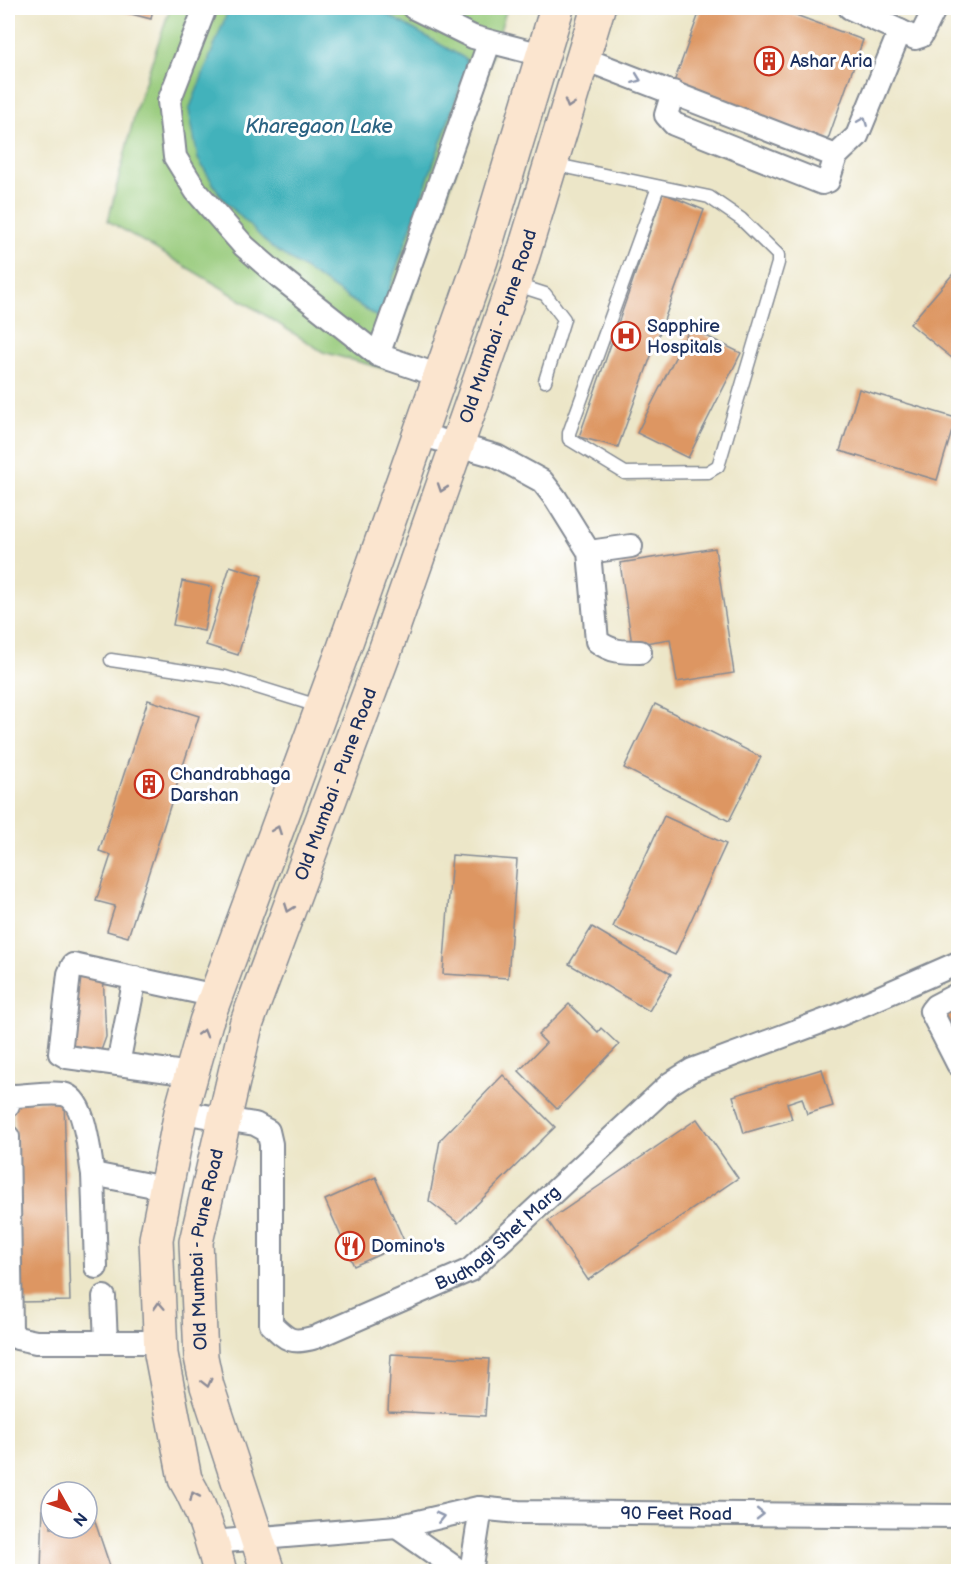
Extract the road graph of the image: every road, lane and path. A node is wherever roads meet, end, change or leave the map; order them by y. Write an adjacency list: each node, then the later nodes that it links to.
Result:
1 (205, 8): 16 (street)
2 (414, 8): 8 (street)
3 (557, 8): 9 (main road, Old Mumbai - Pune Road)
4 (598, 8): 10 (main road, Old Mumbai - Pune Road)
5 (850, 8): 7 (street)
6 (934, 8): 7 (street)
7 (900, 31): 12 (street, one-way to 7)
8 (489, 43): 9 (street); 16 (street)
9 (542, 55): 17 (main road, Old Mumbai - Pune Road)
10 (582, 58): 11 (street, one-way to 11); 13 (main road, Old Mumbai - Pune Road, one-way to 13)
11 (673, 93): 12 (street); 12 (street)
12 (836, 156)
13 (550, 164): 14 (lane); 15 (main road, Old Mumbai - Pune Road)
14 (658, 187): 14 (lane)
15 (513, 284): 18 (lane); 20 (main road, Old Mumbai - Pune Road)
16 (378, 355): 17 (street)
17 (440, 376): 19 (main road, Old Mumbai - Pune Road)
18 (545, 381)
19 (419, 434): 20 (street); 25 (main road, Old Mumbai - Pune Road)
20 (457, 444): 22 (street); 26 (main road, Old Mumbai - Pune Road, one-way to 26)
21 (631, 546): 22 (street)
22 (589, 552): 23 (street)
23 (640, 652)
24 (111, 660): 27 (lane)
25 (334, 677): 26 (main road); 27 (main road, Old Mumbai - Pune Road)
26 (370, 689): 37 (main road, Old Mumbai - Pune Road, one-way to 37)
27 (322, 707): 31 (main road, Old Mumbai - Pune Road, one-way to 27)
28 (958, 963): 37 (street, Budhagi Shet Marg)
29 (135, 978): 31 (street); 32 (street); 32 (street)
30 (958, 994): 33 (street)
31 (216, 996): 34 (main road, Old Mumbai - Pune Road, one-way to 31)
32 (118, 1064): 34 (street)
33 (958, 1064)
34 (190, 1074): 36 (main road, Old Mumbai - Pune Road)
35 (8, 1105): 39 (street)
36 (181, 1112): 37 (street, Budhagi Shet Marg); 40 (main road, Old Mumbai - Pune Road)
37 (224, 1119): 48 (main road, Old Mumbai - Pune Road, one-way to 48)
38 (8, 1137): 43 (street)
39 (93, 1174): 40 (street); 41 (street)
40 (164, 1188): 44 (main road, Old Mumbai - Pune Road, one-way to 40)
41 (96, 1267)
42 (104, 1297): 43 (street)
43 (106, 1342): 44 (street)
44 (161, 1342): 49 (main road, Old Mumbai - Pune Road, one-way to 44)
45 (480, 1508): 46 (street, 90 Feet Road, one-way to 46); 47 (street, 90 Feet Road, one-way to 45); 52 (street)
46 (958, 1516)
47 (397, 1527): 48 (street, 90 Feet Road); 51 (street)
48 (258, 1539): 49 (street, 90 Feet Road); 50 (main road, Old Mumbai - Pune Road)
49 (216, 1557)
50 (268, 1572)
51 (461, 1572)
52 (471, 1572)

